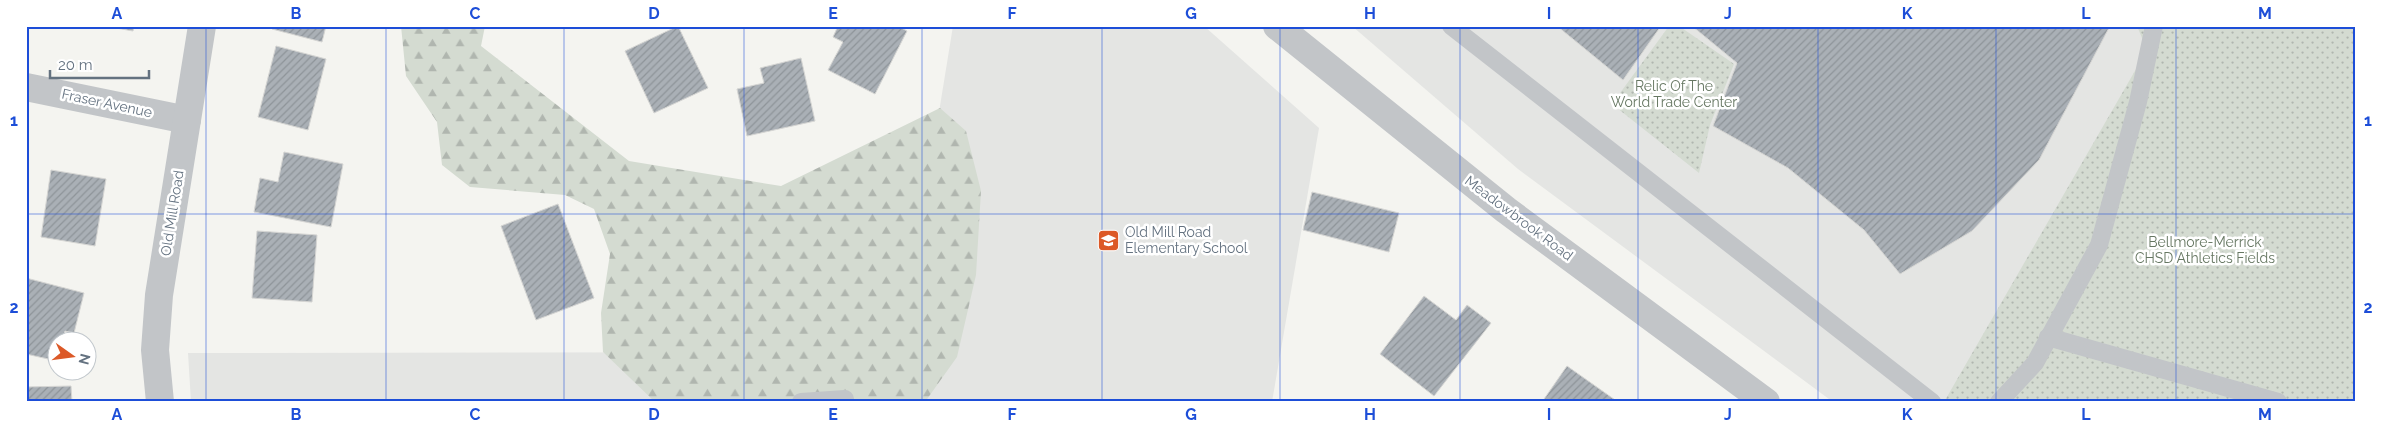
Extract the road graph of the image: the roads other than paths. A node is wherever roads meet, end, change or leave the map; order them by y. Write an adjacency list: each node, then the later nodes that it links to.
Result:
1 (202, 26): 6 (street, Old Mill Road)
2 (1277, 26): 11 (street, Meadowbrook Road)
3 (1451, 26): 12 (lane)
4 (2154, 26): 7 (lane)
5 (26, 87): 6 (street, Fraser Avenue)
6 (187, 120): 9 (street, Old Mill Road)
7 (2048, 337): 13 (lane); 14 (lane)
8 (845, 399): 10 (lane)
9 (160, 402)
10 (801, 402)
11 (1766, 402)
12 (1932, 402)
13 (2000, 402)
14 (2278, 402)

